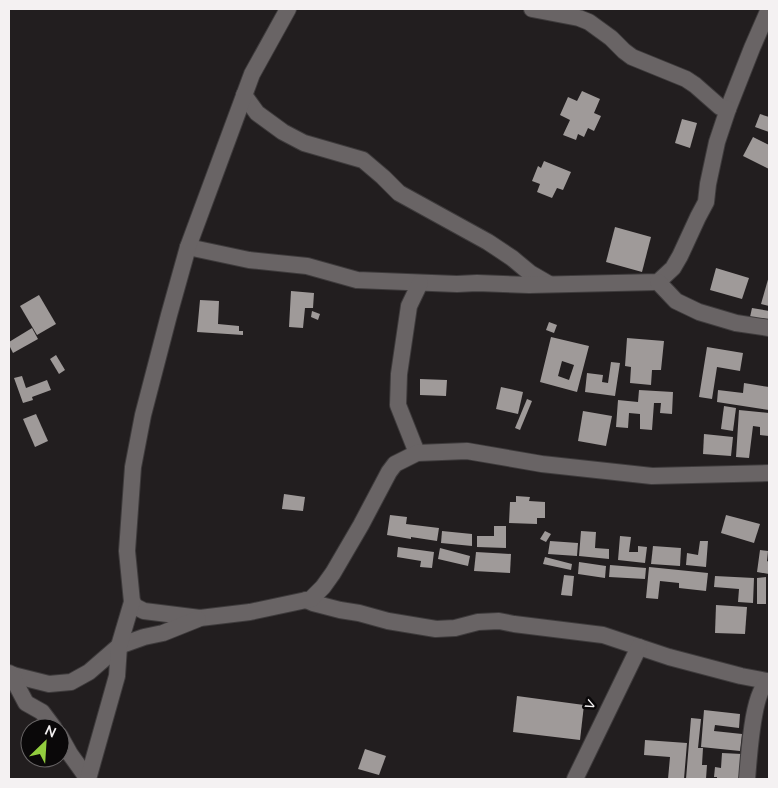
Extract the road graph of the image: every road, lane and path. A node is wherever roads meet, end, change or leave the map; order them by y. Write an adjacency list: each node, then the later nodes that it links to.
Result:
1 (288, 9): 4 (street)
2 (532, 9): 5 (street)
3 (769, 9): 5 (street)
4 (244, 95): 6 (street); 9 (street)
5 (728, 109): 7 (street)
6 (188, 247): 8 (street); 14 (street)
7 (658, 282): 9 (street); 10 (street)
8 (420, 283): 9 (street); 11 (street)
9 (550, 284)
10 (769, 328)
11 (417, 453): 12 (street); 13 (street)
12 (769, 473)
13 (306, 600): 15 (street); 17 (street)
14 (132, 602): 15 (street); 16 (street)
15 (200, 618): 16 (street)
16 (119, 646): 18 (street); 22 (street)
17 (639, 647): 19 (street); 23 (street, v)
18 (11, 674): 20 (street)
19 (768, 681): 24 (street)
20 (46, 718)
21 (70, 754): 22 (street)
22 (88, 779)
23 (575, 779)
24 (747, 779)

